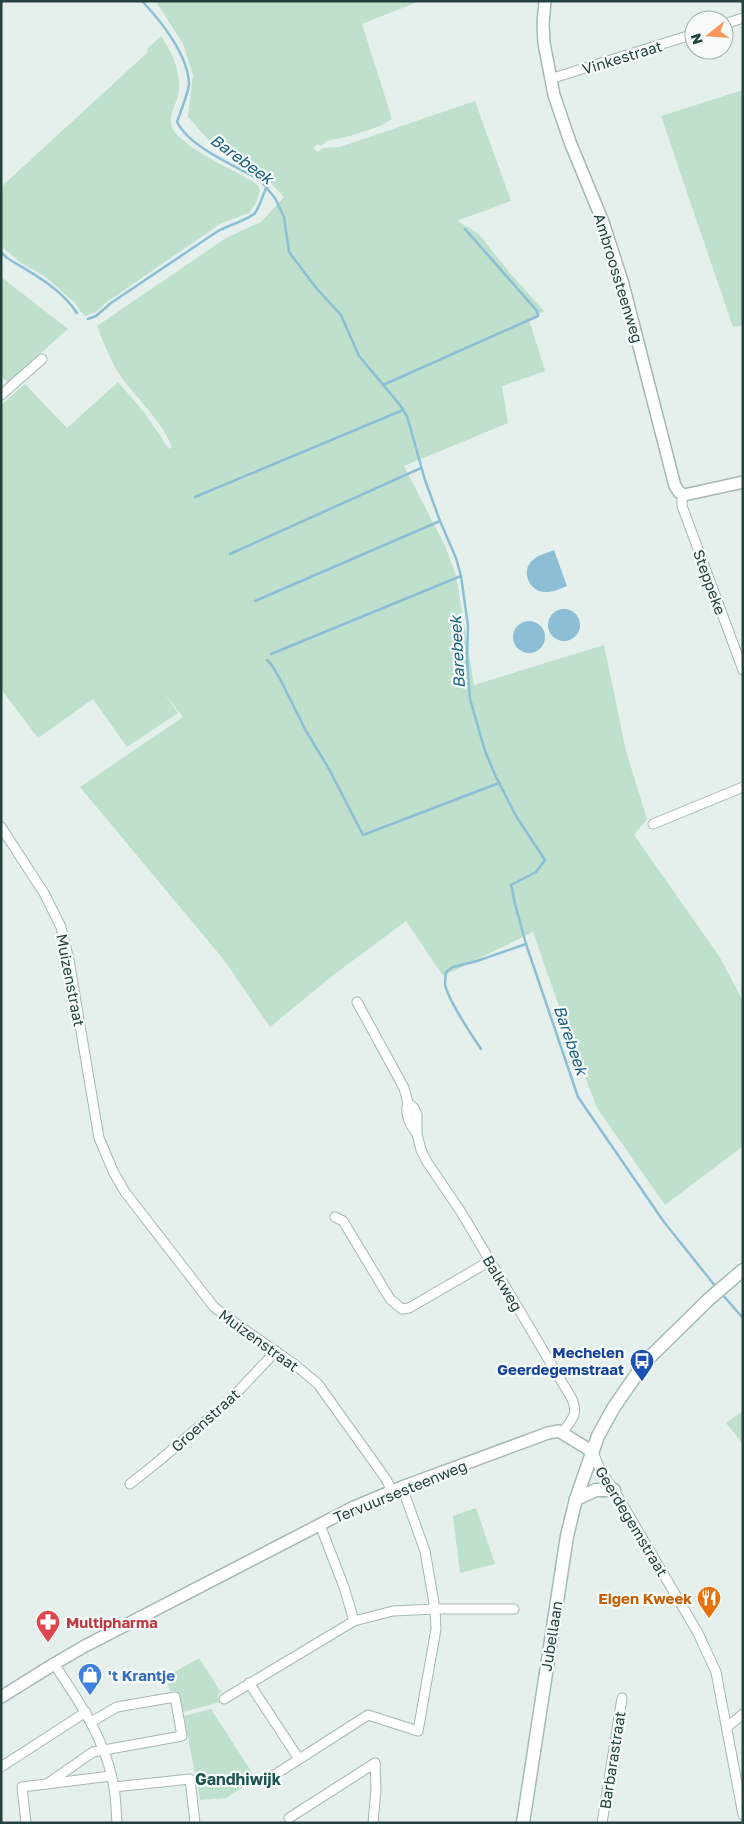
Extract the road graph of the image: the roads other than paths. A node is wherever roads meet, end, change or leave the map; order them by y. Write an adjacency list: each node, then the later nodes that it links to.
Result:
1 (545, 1): 3 (street, Ambroossteenweg)
2 (684, 37): 3 (street, Vinkestraat)
3 (550, 79): 7 (street, Ambroossteenweg)
4 (42, 359): 5 (street)
5 (1, 396)
6 (743, 482): 7 (street)
7 (682, 494): 8 (street, Steppeke)
8 (743, 670)
9 (743, 787): 10 (street)
10 (653, 824)
11 (1, 827): 16 (street, Muizenstraat)
12 (357, 1002): 14 (street, Balkweg)
13 (335, 1217): 14 (street)
14 (490, 1261): 17 (street, Balkweg)
15 (743, 1270): 18 (main road)
16 (276, 1351): 19 (street, Groenstraat); 20 (street, Muizenstraat)
17 (562, 1433): 18 (street); 20 (street, Tervuursesteenweg)
18 (593, 1452): 21 (street, Geerdegemstraat); 22 (main road, Jubellaan)
19 (130, 1484)
20 (397, 1489): 23 (street, Tervuursesteenweg); 25 (street, Muizenstraat)
21 (614, 1490): 22 (main road); 35 (street, Geerdegemstraat)
22 (576, 1499): 49 (main road, Jubellaan)
23 (320, 1525): 26 (street); 27 (street, Tervuursesteenweg)
24 (514, 1608): 25 (street)
25 (435, 1609): 26 (street); 37 (street, Muizenstraat)
26 (354, 1620): 28 (street)
27 (54, 1664): 29 (street, Tervuursesteenweg); 32 (street)
28 (249, 1683): 31 (street); 37 (street)
29 (1, 1697)
30 (622, 1698): 50 (street, Barbarastraat)
31 (224, 1699)
32 (86, 1712): 34 (street); 38 (street)
33 (743, 1714): 35 (street)
34 (91, 1722): 36 (street); 36 (street)
35 (727, 1727): 43 (street, Geerdegemstraat)
36 (103, 1750): 39 (street); 41 (street)
37 (299, 1759): 40 (street)
38 (1, 1767)
39 (111, 1776): 41 (street); 42 (street)
40 (265, 1780)
41 (47, 1784): 45 (street)
42 (114, 1787): 46 (street); 47 (street)
43 (743, 1815)
44 (289, 1818): 48 (street)
45 (26, 1823)
46 (117, 1823)
47 (195, 1823)
48 (373, 1823)
49 (523, 1823)
50 (602, 1823)

